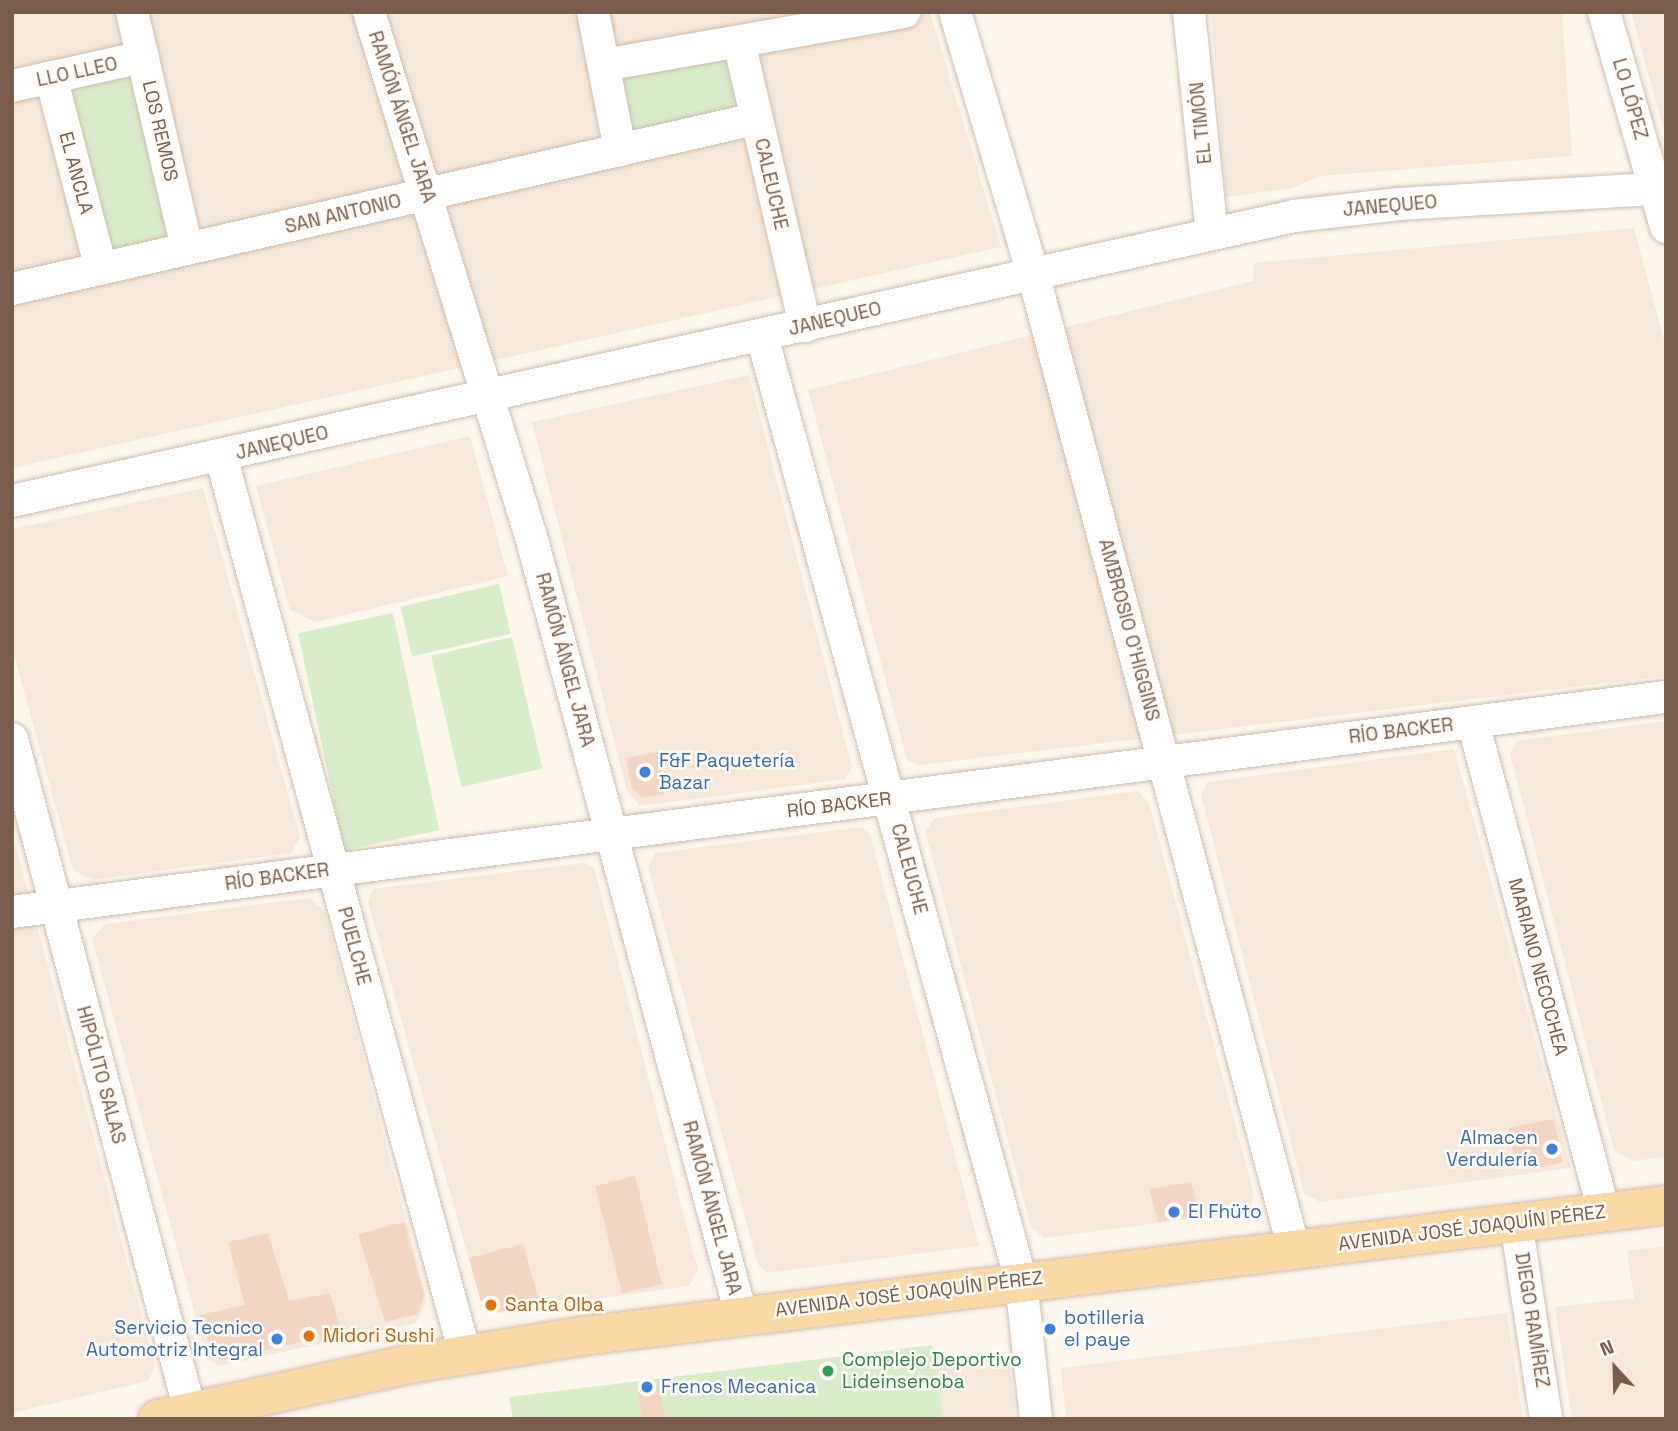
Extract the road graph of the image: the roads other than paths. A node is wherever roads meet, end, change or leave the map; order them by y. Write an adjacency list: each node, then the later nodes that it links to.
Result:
1 (132, 12): 9 (street, LOS REMOS)
2 (369, 12): 16 (street, RAMÓN ÁNGEL JARA)
3 (593, 12): 10 (street)
4 (904, 12): 8 (street)
5 (955, 12): 21 (street, AMBROSIO O'HIGGINS)
6 (1189, 12): 18 (street, EL TIMÓN)
7 (1604, 12): 15 (street, LO LÓPEZ)
8 (739, 42): 10 (street); 13 (street, CALEUCHE)
9 (142, 57): 11 (street, LLO LLEO); 19 (street, LOS REMOS)
10 (604, 65): 14 (street)
11 (51, 77): 12 (street, LLO LLEO); 20 (street, EL ANCLA)
12 (12, 86)
13 (755, 119): 14 (street, SAN ANTONIO); 23 (street, CALEUCHE)
14 (620, 150): 16 (street, SAN ANTONIO)
15 (1661, 188): 17 (street, LO LÓPEZ); 18 (street, JANEQUEO)
16 (426, 194): 19 (street, SAN ANTONIO); 25 (street, RAMÓN ÁNGEL JARA)
17 (1666, 227)
18 (1212, 233): 21 (street, JANEQUEO)
19 (187, 249): 20 (street, SAN ANTONIO)
20 (101, 269): 22 (street, SAN ANTONIO)
21 (1033, 273): 23 (street, JANEQUEO); 31 (street, AMBROSIO O'HIGGINS)
22 (12, 289)
23 (805, 326): 24 (street, JANEQUEO)
24 (762, 336): 25 (street, JANEQUEO); 32 (street, CALEUCHE)
25 (490, 396): 26 (street, JANEQUEO); 33 (street, RAMÓN ÁNGEL JARA)
26 (221, 456): 27 (street, JANEQUEO); 34 (street, PUELCHE)
27 (12, 501)
28 (1666, 697): 29 (street, RÍO BACKER)
29 (1473, 722): 31 (street, RÍO BACKER); 38 (street, MARIANO NECOCHEA)
30 (12, 739): 35 (street, HIPÓLITO SALAS)
31 (1164, 762): 32 (street, RÍO BACKER); 40 (street, AMBROSIO O'HIGGINS)
32 (890, 798): 33 (street, RÍO BACKER); 41 (street, CALEUCHE)
33 (612, 834): 34 (street, RÍO BACKER); 42 (street, RAMÓN ÁNGEL JARA)
34 (333, 870): 35 (street, RÍO BACKER); 43 (street, PUELCHE)
35 (57, 907): 36 (street, RÍO BACKER); 44 (street, HIPÓLITO SALAS)
36 (12, 912)
37 (1666, 1205): 38 (main road, AVENIDA JOSÉ JOAQUÍN PÉREZ)
38 (1604, 1212): 39 (main road, AVENIDA JOSÉ JOAQUÍN PÉREZ)
39 (1517, 1222): 40 (main road, AVENIDA JOSÉ JOAQUÍN PÉREZ); 46 (street, DIEGO RAMÍREZ)
40 (1294, 1249): 41 (main road, AVENIDA JOSÉ JOAQUÍN PÉREZ)
41 (1021, 1282): 42 (main road, AVENIDA JOSÉ JOAQUÍN PÉREZ); 45 (street, CALEUCHE)
42 (741, 1314): 43 (main road, AVENIDA JOSÉ JOAQUÍN PÉREZ)
43 (465, 1354): 44 (main road, AVENIDA JOSÉ JOAQUÍN PÉREZ)
44 (174, 1415)
45 (1036, 1419)
46 (1546, 1419)

